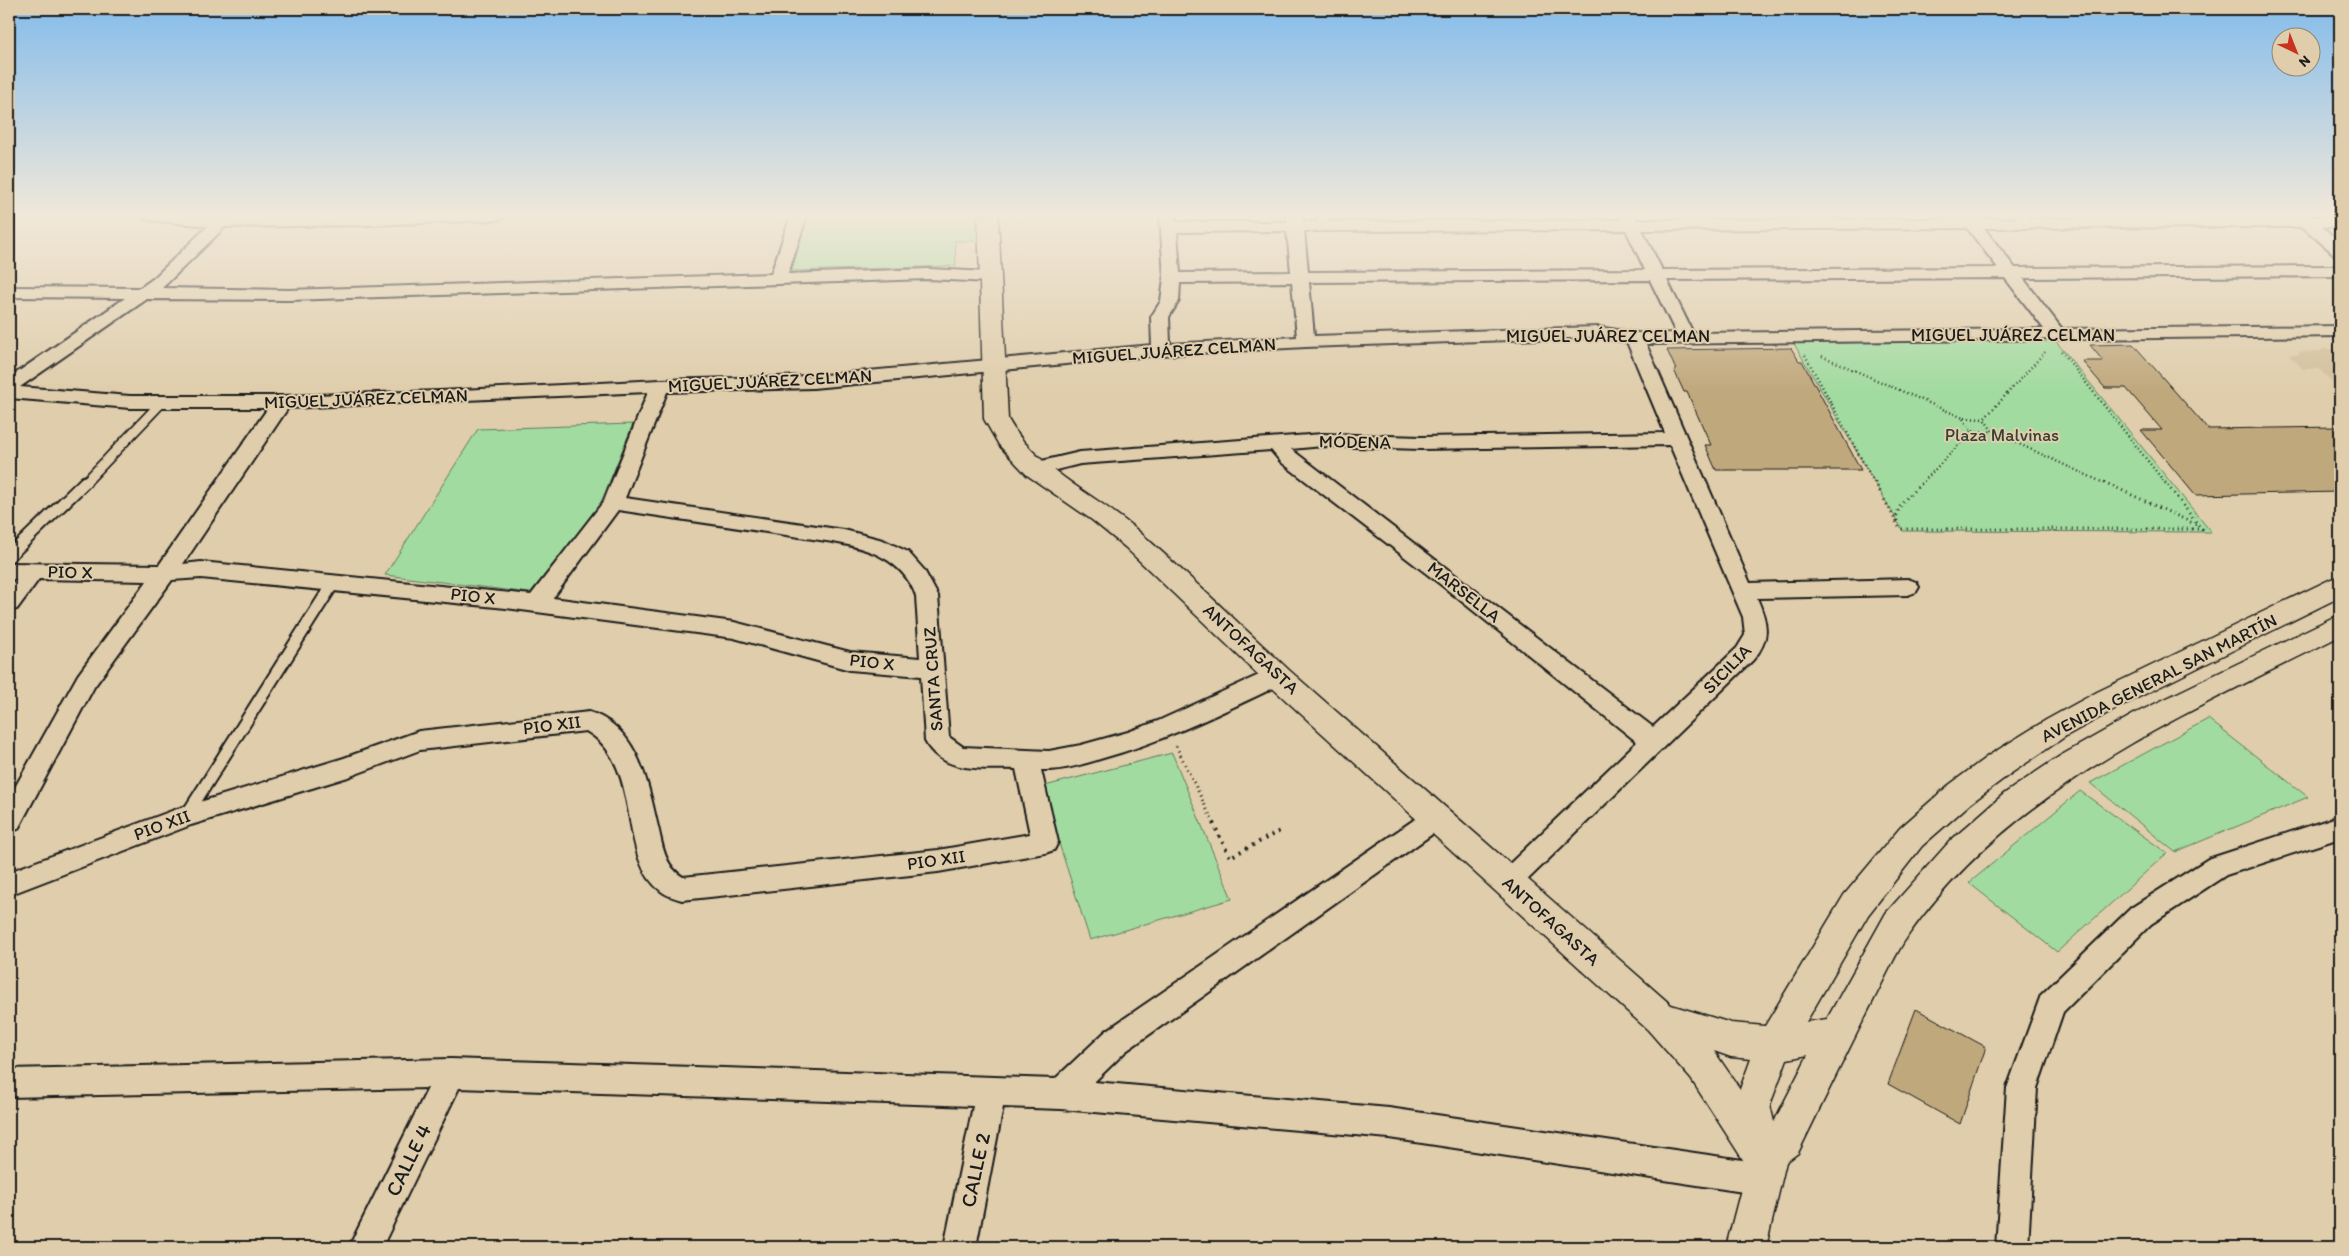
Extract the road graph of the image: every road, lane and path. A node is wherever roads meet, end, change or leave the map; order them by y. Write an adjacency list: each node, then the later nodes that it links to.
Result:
1 (169, 274): 13 (street)
2 (779, 274): 10 (street)
3 (990, 274): 9 (street, ANTOFAGASTA)
4 (1172, 274): 11 (street)
5 (1657, 274): 6 (street); 8 (street); 16 (street)
6 (2012, 274): 7 (street); 18 (street)
7 (2054, 274)
8 (1299, 276): 11 (street); 17 (street)
9 (990, 277): 10 (street); 22 (street, ANTOFAGASTA)
10 (778, 278): 13 (street)
11 (1172, 278): 19 (street)
12 (9, 292): 13 (street)
13 (144, 294): 23 (street)
14 (2340, 331): 18 (street, MIGUEL JUÁREZ CELMAN)
15 (1634, 338): 16 (street, MIGUEL JUÁREZ CELMAN); 17 (street, MIGUEL JUÁREZ CELMAN); 32 (street, SICILIA)
16 (1687, 338): 18 (street, MIGUEL JUÁREZ CELMAN)
17 (1306, 342): 19 (street, MIGUEL JUÁREZ CELMAN)
18 (2055, 345): 29 (path); 36 (path)
19 (1161, 350): 22 (street, MIGUEL JUÁREZ CELMAN)
20 (1816, 353): 28 (path)
21 (1804, 354): 37 (path)
22 (994, 364): 24 (street, MIGUEL JUÁREZ CELMAN); 34 (street, ANTOFAGASTA)
23 (9, 386)
24 (660, 386): 27 (street, MIGUEL JUÁREZ CELMAN); 35 (street)
25 (9, 392): 26 (street, MIGUEL JUÁREZ CELMAN)
26 (162, 402): 27 (street, MIGUEL JUÁREZ CELMAN); 38 (lane)
27 (282, 402): 41 (street)
28 (1963, 418): 29 (path); 30 (path)
29 (1984, 419): 31 (path)
30 (1972, 431): 31 (path); 37 (path)
31 (1993, 432): 36 (path)
32 (1676, 439): 33 (street, MÓDENA); 45 (street, SICILIA)
33 (1276, 444): 34 (street, MÓDENA); 52 (street, MARSELLA)
34 (1036, 469): 50 (street, ANTOFAGASTA)
35 (613, 503): 47 (street); 49 (street, SANTA CRUZ)
36 (2199, 526): 37 (path)
37 (1900, 529)
38 (9, 556)
39 (9, 571): 40 (street, PIO X)
40 (34, 571): 41 (street, PIO X); 46 (street)
41 (166, 572): 42 (street, PIO X); 56 (street)
42 (334, 582): 47 (street, PIO X); 54 (lane)
43 (2340, 586): 63 (street, AVENIDA GENERAL SAN MARTÍN)
44 (1908, 587): 45 (street)
45 (1742, 591): 52 (street, SICILIA)
46 (9, 603)
47 (537, 603): 49 (street, PIO X)
48 (2340, 624): 62 (street, AVENIDA GENERAL SAN MARTÍN)
49 (933, 668): 53 (street, SANTA CRUZ)
50 (1278, 676): 51 (street, SANTA CRUZ); 55 (street, ANTOFAGASTA)
51 (1167, 728): 53 (street, SANTA CRUZ); 58 (path)
52 (1653, 741): 59 (street, SICILIA)
53 (1026, 761): 54 (street, PIO XII)
54 (186, 816): 60 (street, PIO XII)
55 (1436, 818): 59 (street, ANTOFAGASTA); 67 (street)
56 (9, 821)
57 (2340, 827): 72 (street)
58 (1280, 831)
59 (1507, 883): 61 (street, ANTOFAGASTA)
60 (9, 884)
61 (1660, 1018): 63 (street, ANTOFAGASTA); 68 (street, ANTOFAGASTA)
62 (1836, 1034): 63 (street, ANTOFAGASTA); 68 (street, AVENIDA GENERAL SAN MARTÍN)
63 (1774, 1044): 68 (street, AVENIDA GENERAL SAN MARTÍN)
64 (451, 1073): 65 (street); 66 (street); 69 (street, CALLE 4)
65 (9, 1082)
66 (991, 1093): 67 (street); 70 (street, CALLE 2)
67 (1061, 1094): 68 (street)
68 (1767, 1164): 71 (street)
69 (364, 1247)
70 (960, 1247)
71 (1746, 1247)
72 (2012, 1247)

